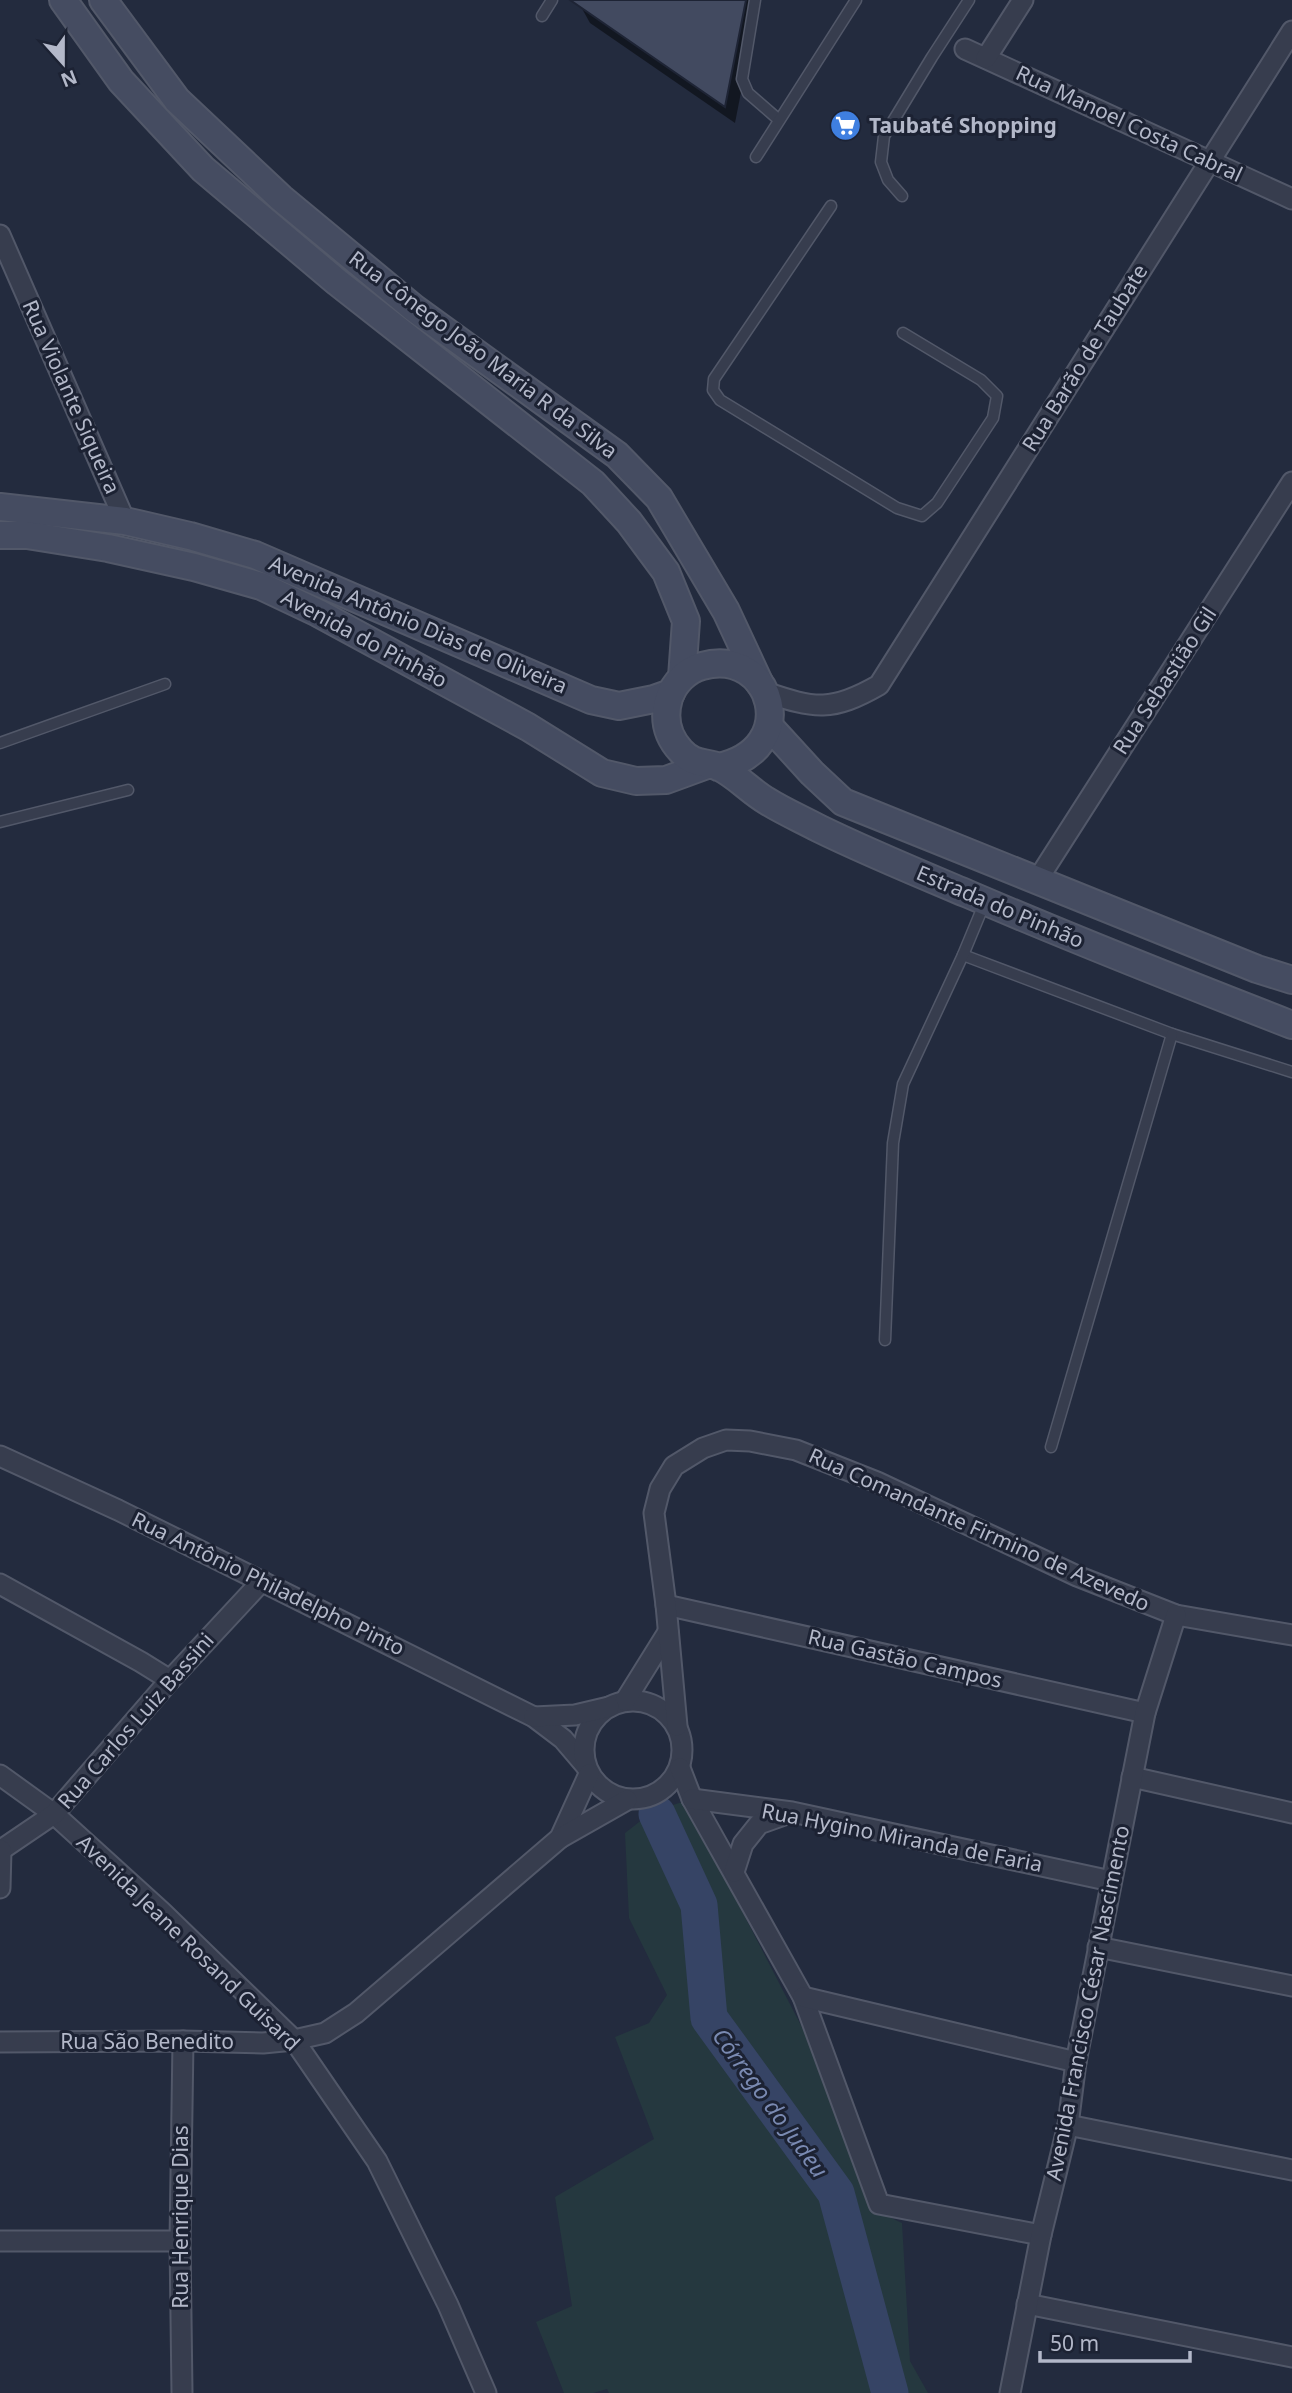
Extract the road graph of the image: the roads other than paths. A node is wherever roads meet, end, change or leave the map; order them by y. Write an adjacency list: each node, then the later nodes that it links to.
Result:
1 (64, 0): 25 (street, Rua Cônego João Maria R da Silva)
2 (103, 0): 26 (street, Rua Cônego João Maria R da Silva)
3 (552, 0): 8 (lane)
4 (755, 0): 12 (lane)
5 (856, 0): 12 (lane)
6 (969, 0): 15 (lane)
7 (1023, 0): 11 (street)
8 (542, 16)
9 (1292, 31): 14 (street, Rua Barão de Taubate)
10 (965, 49): 11 (street, Rua Manoel Costa Cabral)
11 (986, 58): 14 (street, Rua Manoel Costa Cabral)
12 (779, 120): 13 (lane)
13 (756, 157)
14 (1209, 162): 16 (street, Rua Manoel Costa Cabral); 26 (street, Rua Barão de Taubate)
15 (902, 196)
16 (1292, 199)
17 (831, 206): 19 (lane)
18 (0, 235): 22 (street, Rua Violante Siqueira)
19 (903, 333)
20 (1292, 482): 32 (street, Rua Sebastião Gil)
21 (0, 506): 22 (street, Avenida Antônio Dias de Oliveira)
22 (125, 521): 25 (street, Avenida Antônio Dias de Oliveira)
23 (0, 535): 29 (street, Avenida do Pinhão)
24 (165, 684): 28 (lane)
25 (676, 685): 26 (street); 29 (street)
26 (763, 688): 27 (street)
27 (769, 726): 29 (street); 32 (street, Estrada do Pinhão)
28 (0, 743)
29 (713, 766): 33 (street, Estrada do Pinhão)
30 (128, 790): 31 (lane)
31 (0, 822)
32 (1038, 879): 35 (street, Estrada do Pinhão)
33 (985, 901): 34 (lane); 36 (street, Estrada do Pinhão)
34 (963, 955): 37 (lane); 39 (lane)
35 (1292, 980)
36 (1292, 1025)
37 (1172, 1034): 38 (lane); 40 (lane)
38 (1292, 1072)
39 (885, 1340)
40 (1051, 1447)
41 (0, 1456): 42 (street, Rua Antônio Philadelpho Pinto)
42 (262, 1581): 48 (street, Rua Carlos Luiz Bassini); 51 (street, Rua Antônio Philadelpho Pinto)
43 (0, 1584): 48 (street)
44 (666, 1605): 45 (street, Rua Comandante Firmino de Azevedo); 46 (street, Rua Comandante Firmino de Azevedo); 50 (street, Rua Gastão Campos)
45 (1176, 1615): 47 (street, Rua Comandante Firmino de Azevedo); 50 (street, Avenida Francisco César Nascimento)
46 (668, 1632): 49 (street); 52 (street, Rua Comandante Firmino de Azevedo)
47 (1292, 1635)
48 (170, 1680): 61 (street, Rua Carlos Luiz Bassini)
49 (617, 1704): 51 (street); 52 (street); 54 (street)
50 (1145, 1713): 56 (street, Avenida Francisco César Nascimento)
51 (534, 1717): 54 (street, Rua Antônio Philadelpho Pinto)
52 (677, 1726): 53 (street)
53 (680, 1768): 57 (street); 58 (street)
54 (588, 1770): 58 (street); 62 (street)
55 (0, 1775): 61 (street, Avenida Jeane Rosand Guisard)
56 (1132, 1777): 60 (street); 65 (street, Avenida Francisco César Nascimento)
57 (692, 1799): 59 (street, Rua Hygino Miranda de Faria); 64 (street)
58 (627, 1800): 62 (street)
59 (792, 1812): 64 (street); 65 (street, Rua Hygino Miranda de Faria)
60 (1292, 1812)
61 (54, 1814): 63 (street, Rua Carlos Luiz Bassini); 70 (street, Avenida Jeane Rosand Guisard)
62 (560, 1838): 70 (street, Rua São Benedito)
63 (0, 1850): 66 (street)
64 (734, 1872): 69 (street)
65 (1111, 1881): 67 (street, Avenida Francisco César Nascimento)
66 (0, 1888)
67 (1098, 1947): 68 (street); 73 (street, Avenida Francisco César Nascimento)
68 (1292, 1986)
69 (803, 1997): 73 (street); 76 (street)
70 (294, 2040): 71 (street, Rua São Benedito); 82 (street, Avenida Jeane Rosand Guisard)
71 (183, 2041): 72 (street, Rua São Benedito); 78 (street, Rua Henrique Dias)
72 (0, 2042)
73 (1076, 2062): 74 (street, Avenida Francisco César Nascimento)
74 (1068, 2125): 75 (street); 76 (street, Avenida Francisco César Nascimento)
75 (1292, 2170)
76 (1041, 2235): 79 (street, Avenida Francisco César Nascimento)
77 (0, 2241): 78 (street)
78 (180, 2241): 81 (street, Rua Henrique Dias)
79 (1027, 2304): 80 (street); 83 (street, Avenida Francisco César Nascimento)
80 (1292, 2357)
81 (182, 2393)
82 (486, 2393)
83 (1010, 2393)

